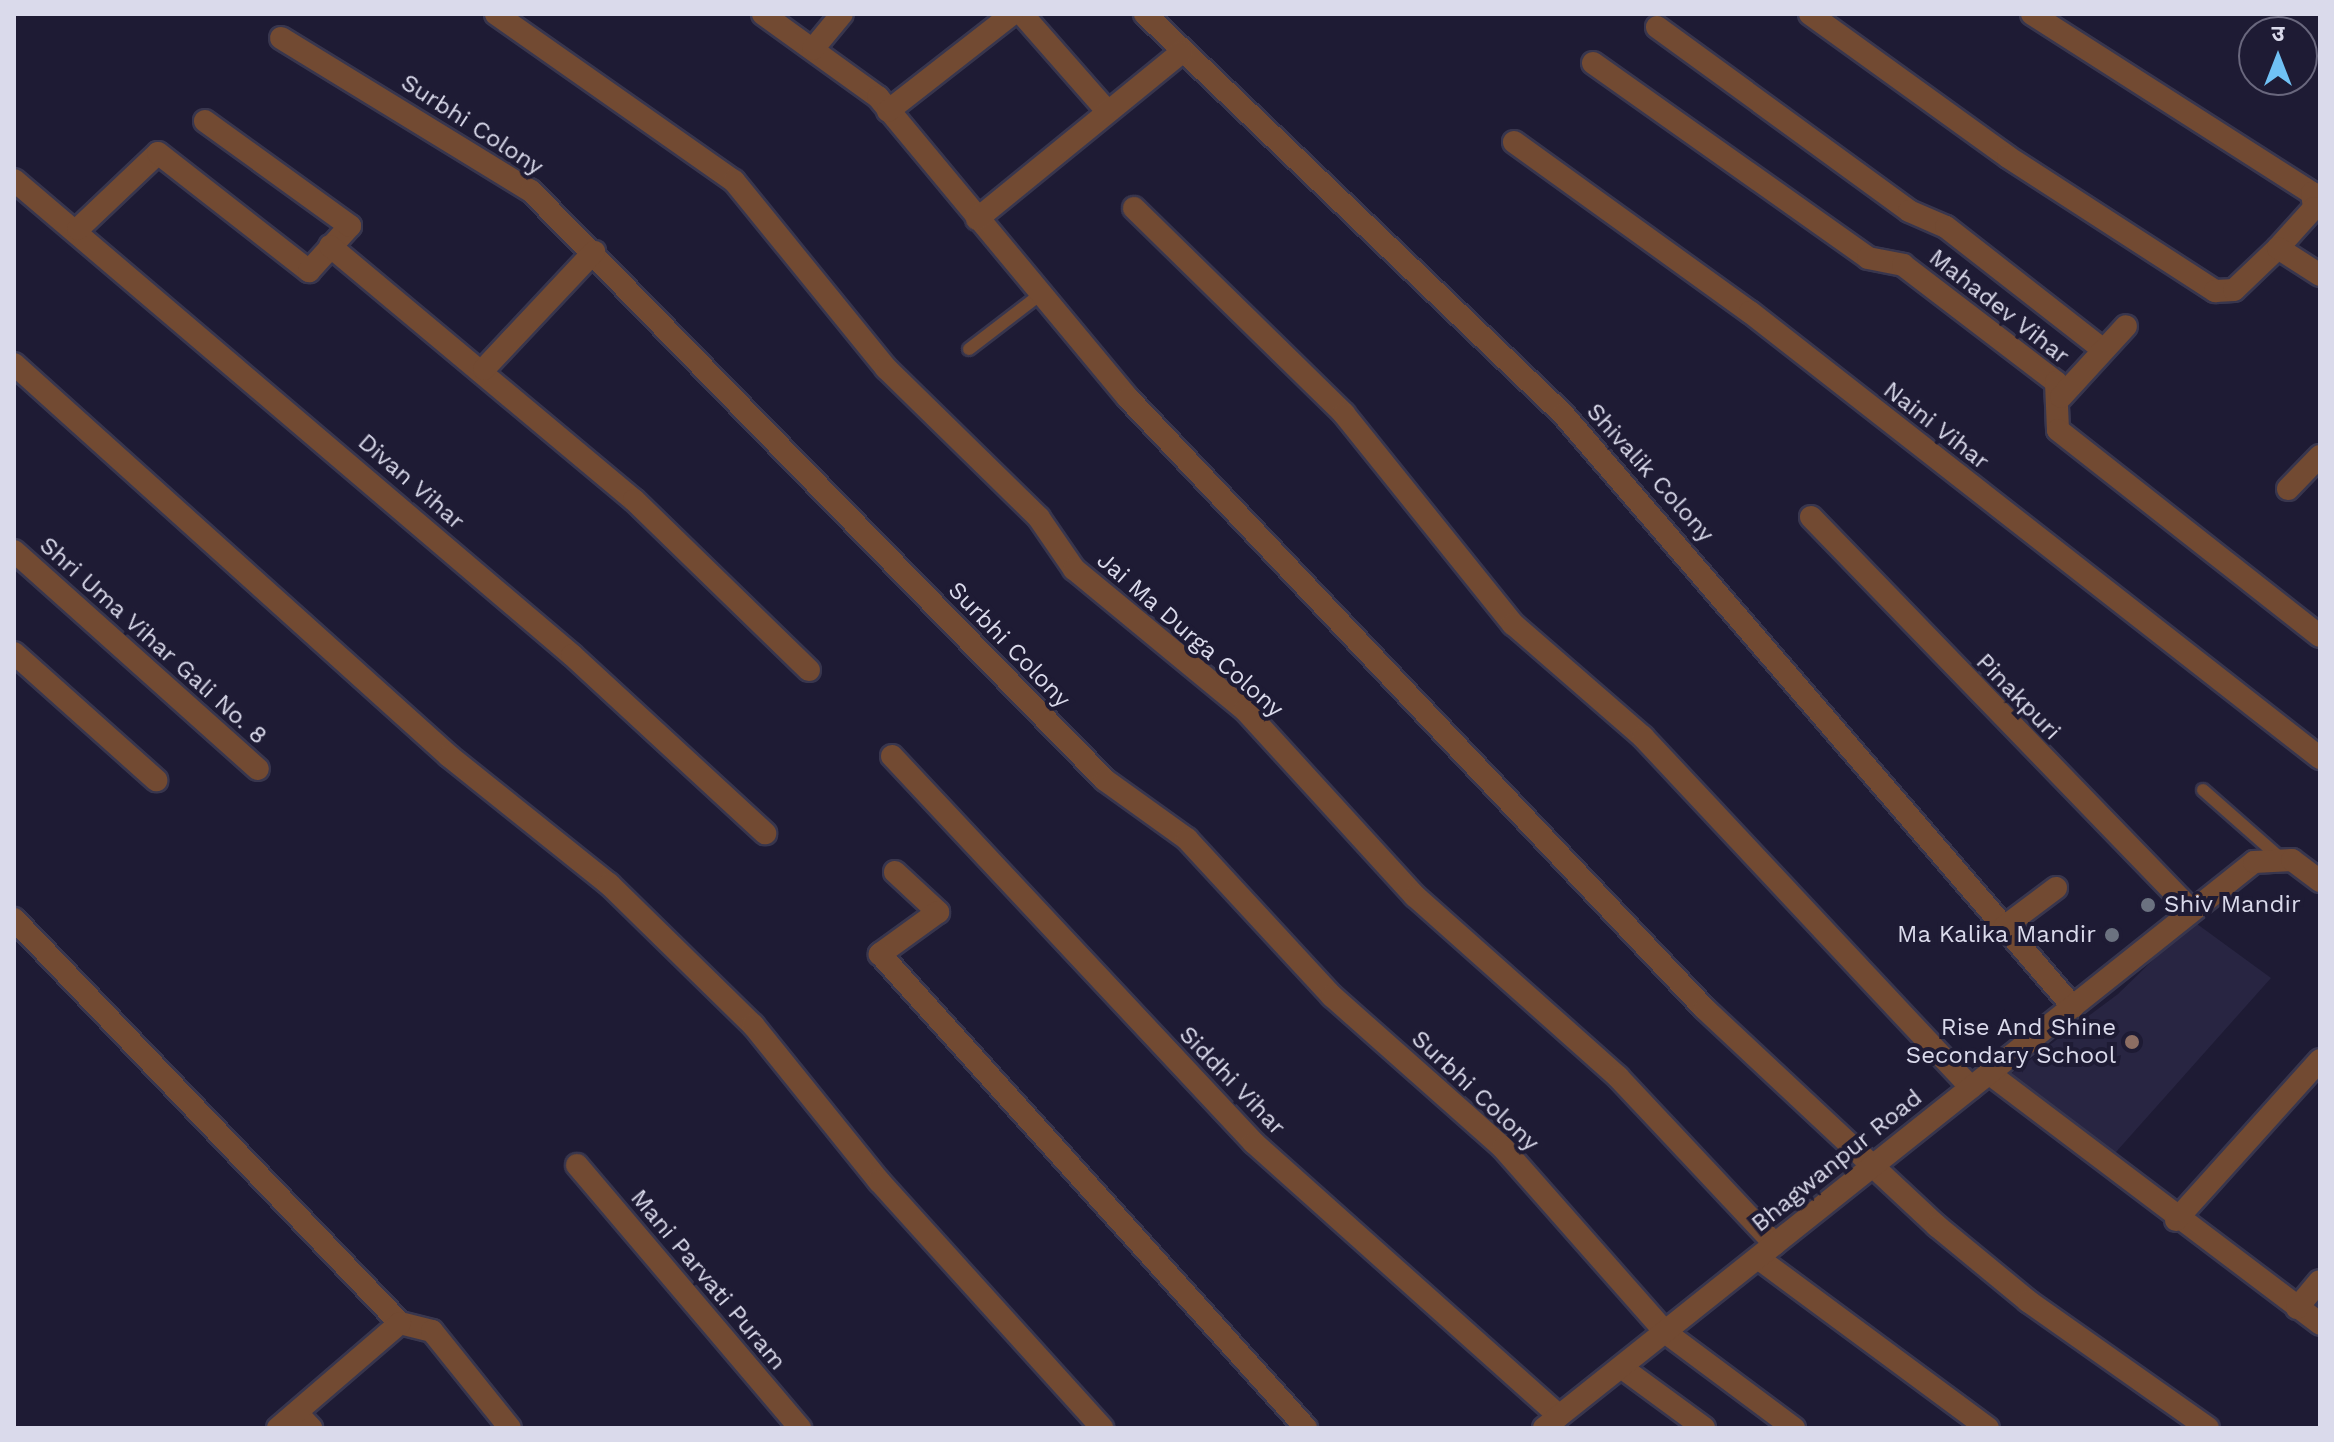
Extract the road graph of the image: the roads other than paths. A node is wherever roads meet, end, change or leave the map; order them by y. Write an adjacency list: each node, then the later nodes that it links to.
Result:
1 (496, 14): 60 (street, Jai Ma Durga Colony)
2 (763, 14): 11 (street)
3 (842, 14): 11 (street)
4 (1012, 14): 14 (street)
5 (1022, 14): 15 (street)
6 (1145, 14): 12 (street, Shivalik Colony)
7 (1810, 14): 23 (street)
8 (2032, 14): 23 (street)
9 (1657, 27): 29 (street)
10 (281, 38): 24 (street, Surbhi Colony)
11 (813, 49): 14 (street)
12 (1182, 52): 15 (street); 52 (street, Shivalik Colony)
13 (1593, 63): 32 (street, Mahadev Vihar)
14 (888, 111): 20 (street)
15 (1108, 112): 20 (street)
16 (205, 121): 22 (street)
17 (1514, 142): 41 (street, Naini Vihar)
18 (14, 180): 21 (street, Divan Vihar)
19 (1134, 208): 56 (street)
20 (977, 219): 26 (street)
21 (78, 229): 22 (street); 45 (street, Divan Vihar)
22 (330, 246): 31 (street)
23 (2278, 248): 25 (street)
24 (594, 252): 31 (street); 65 (street, Surbhi Colony)
25 (2320, 275)
26 (1041, 294): 28 (lane); 58 (street)
27 (2126, 326): 29 (street)
28 (969, 349)
29 (2102, 349): 32 (street)
30 (14, 364): 72 (street)
31 (484, 369): 39 (street)
32 (2061, 397): 37 (street, Mahadev Vihar)
33 (2320, 456): 34 (street)
34 (2288, 489)
35 (1811, 517): 50 (street, Pinakpuri)
36 (14, 551): 42 (street, Shri Uma Vihar Gali No. 8)
37 (2320, 636)
38 (14, 653): 43 (street)
39 (809, 670)
40 (892, 756): 68 (street, Siddhi Vihar)
41 (2320, 758)
42 (258, 769)
43 (156, 780)
44 (2203, 790): 46 (lane)
45 (765, 833)
46 (2280, 858): 48 (street); 50 (street, Bhagwanpur Road)
47 (895, 872): 73 (street)
48 (2320, 881)
49 (2056, 888): 52 (street)
50 (2191, 910): 53 (street, Bhagwanpur Road)
51 (14, 919): 63 (street)
52 (2004, 927): 53 (street, Shivalik Colony)
53 (2073, 1007): 55 (street, Bhagwanpur Road)
54 (2320, 1060): 59 (street)
55 (1990, 1074): 56 (street, Bhagwanpur Road); 59 (street)
56 (1971, 1088): 58 (street, Bhagwanpur Road)
57 (577, 1165): 71 (street, Mani Parvati Puram)
58 (1869, 1167): 60 (street, Bhagwanpur Road); 77 (street)
59 (2176, 1220): 62 (street)
60 (1766, 1251): 65 (street, Bhagwanpur Road); 76 (street, Jai Ma Durga Colony)
61 (2320, 1281): 62 (street)
62 (2297, 1308): 64 (street)
63 (400, 1323): 67 (street); 70 (street)
64 (2320, 1324)
65 (1665, 1332): 66 (street, Bhagwanpur Road); 75 (street, Surbhi Colony)
66 (1621, 1367): 68 (street, Bhagwanpur Road); 74 (street)
67 (304, 1421): 69 (street)
68 (1552, 1422)
69 (278, 1428)
70 (510, 1428)
71 (800, 1428)
72 (1102, 1428)
73 (1306, 1428)
74 (1704, 1428)
75 (1794, 1428)
76 (1988, 1428)
77 (2208, 1428)

